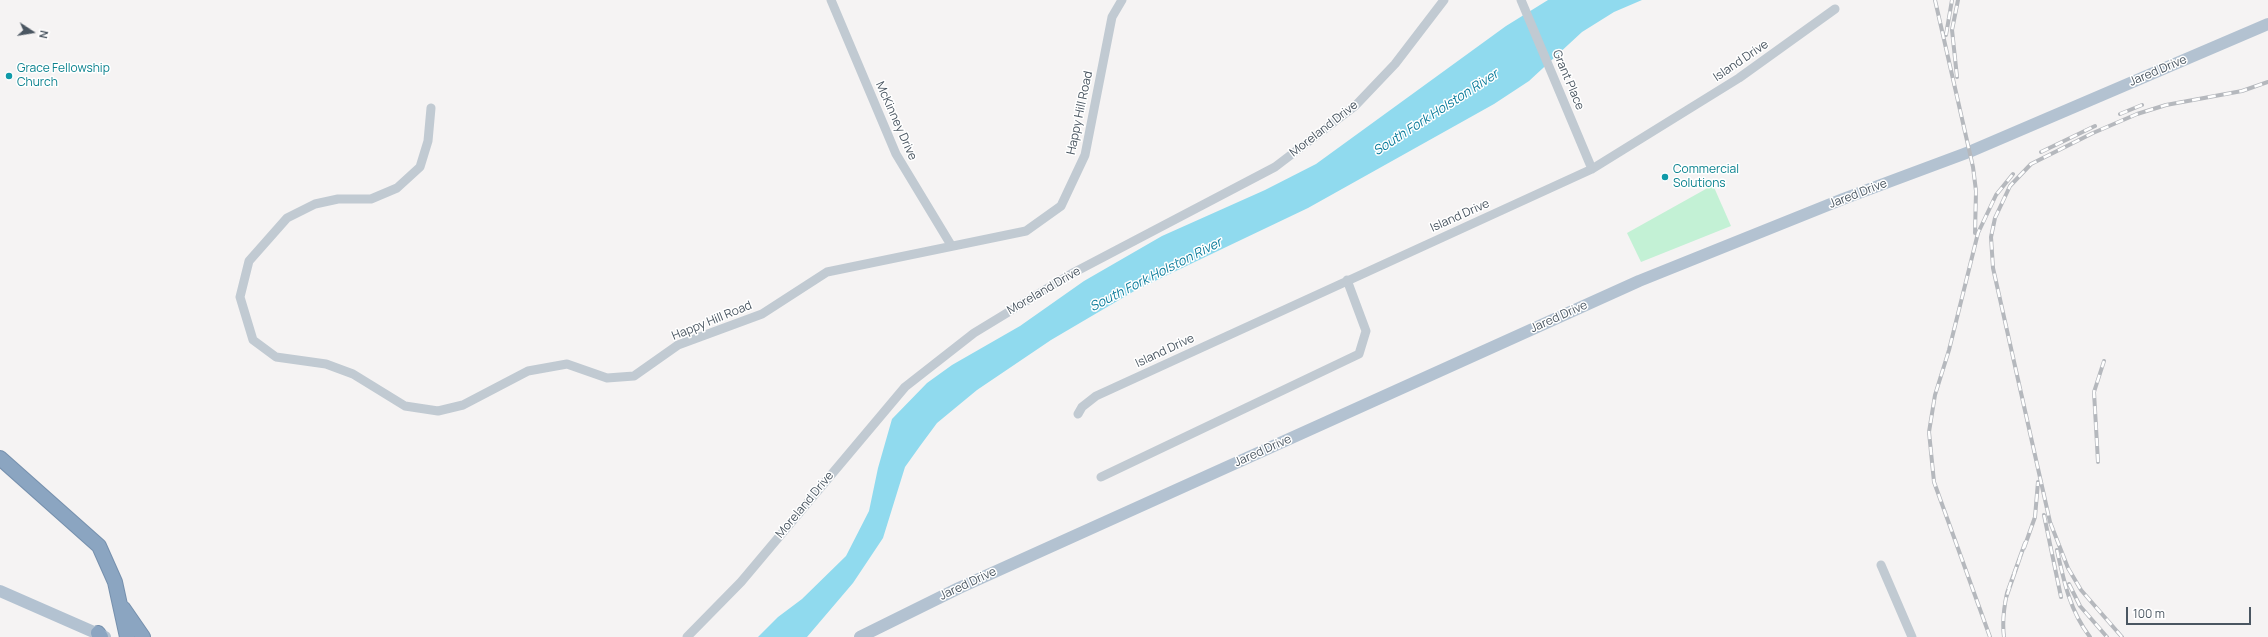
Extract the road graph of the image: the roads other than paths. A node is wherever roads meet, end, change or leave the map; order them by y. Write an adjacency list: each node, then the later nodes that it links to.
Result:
1 (831, 0): 9 (street, McKinney Drive)
2 (1122, 0): 9 (street, Happy Hill Road)
3 (1444, 0): 20 (street, Moreland Drive)
4 (1521, 0): 8 (street, Grant Place)
5 (1835, 9): 8 (street, Island Drive)
6 (2268, 24): 21 (main road, Jared Drive)
7 (431, 108): 9 (street, Happy Hill Road)
8 (1592, 169): 10 (street, Island Drive)
9 (951, 245)
10 (1347, 280): 11 (street, Island Drive); 13 (street)
11 (1078, 414)
12 (0, 458): 16 (highway)
13 (1102, 477)
14 (1881, 565): 22 (street)
15 (0, 591): 17 (main road)
16 (119, 601): 18 (highway); 19 (highway)
17 (102, 636)
18 (126, 637)
19 (144, 637)
20 (687, 637)
21 (860, 637)
22 (1912, 637)

